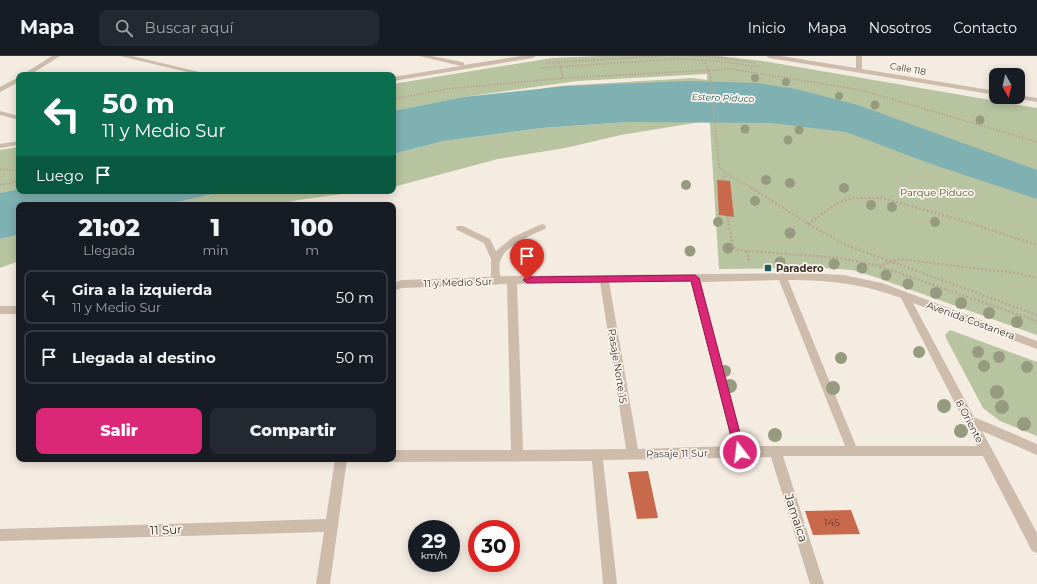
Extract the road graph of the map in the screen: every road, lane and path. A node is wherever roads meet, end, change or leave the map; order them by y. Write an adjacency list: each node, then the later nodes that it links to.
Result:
1 (57, 56): 19 (street)
2 (123, 56): 20 (street)
3 (422, 56): 13 (street)
4 (492, 56): 11 (street)
5 (533, 56): 11 (street)
6 (694, 56): 7 (path)
7 (701, 56): 10 (path)
8 (768, 56): 18 (street, Calle 118)
9 (859, 56): 18 (street)
10 (704, 60): 14 (path); 15 (path); 17 (path)
11 (487, 62): 13 (street)
12 (559, 62): 14 (path)
13 (468, 66): 21 (street)
14 (560, 66): 16 (path); 22 (path)
15 (760, 67)
16 (537, 68)
17 (708, 69): 22 (path); 31 (path); 36 (path)
18 (859, 70): 25 (street, Calle 118)
19 (30, 72)
20 (195, 72)
21 (396, 78)
22 (563, 78): 26 (path)
23 (16, 81): 24 (street)
24 (0, 90)
25 (989, 92)
26 (396, 98)
27 (1025, 98): 28 (street)
28 (1037, 100)
29 (0, 113): 30 (street)
30 (16, 117)
31 (1037, 142)
32 (16, 143): 33 (street)
33 (0, 146)
34 (0, 168): 35 (path)
35 (16, 170)
36 (725, 173): 37 (path); 41 (path)
37 (724, 181)
38 (16, 182): 39 (path)
39 (0, 185)
40 (727, 216): 45 (path)
41 (808, 224): 44 (path); 47 (path)
42 (542, 227): 46 (street)
43 (460, 228): 46 (street)
44 (1037, 245)
45 (747, 251)
46 (496, 259): 54 (street)
47 (890, 261): 48 (path); 51 (path); 59 (path)
48 (879, 266)
49 (782, 277): 50 (street, 11 y Medio Sur); 56 (street, 11 y Medio Sur); 66 (street)
50 (695, 278): 52 (street, 11 y Medio Sur); 65 (street)
51 (1037, 278)
52 (604, 279): 53 (street, 11 y Medio Sur); 67 (street, Pasaje Norte 15)
53 (512, 280): 54 (street, 11 y Medio Sur); 70 (street)
54 (496, 281): 55 (street, 11 y Medio Sur)
55 (396, 286)
56 (905, 296): 60 (street, Avenida Costanera); 61 (street, 8 Oriente)
57 (0, 310): 58 (street)
58 (16, 310)
59 (1037, 315)
60 (1037, 345)
61 (970, 421): 62 (street); 64 (street, 8 Oriente)
62 (1037, 450)
63 (775, 451): 65 (street, Pasaje 11 Sur); 66 (street, Pasaje 11 Sur); 77 (street, Jamaica)
64 (986, 451): 66 (street, Pasaje 11 Sur); 74 (street, 8 Oriente)
65 (740, 452): 67 (street, Pasaje 11 Sur)
66 (853, 452)
67 (633, 453): 68 (street, Pasaje 11 Sur)
68 (597, 455): 70 (street, Pasaje 11 Sur); 76 (street)
69 (396, 456): 70 (street, Pasaje 11 Sur)
70 (517, 456)
71 (341, 462): 72 (street)
72 (331, 525): 73 (street, 11 Sur); 75 (street)
73 (0, 535)
74 (1037, 546)
75 (323, 584)
76 (610, 584)
77 (817, 584)

